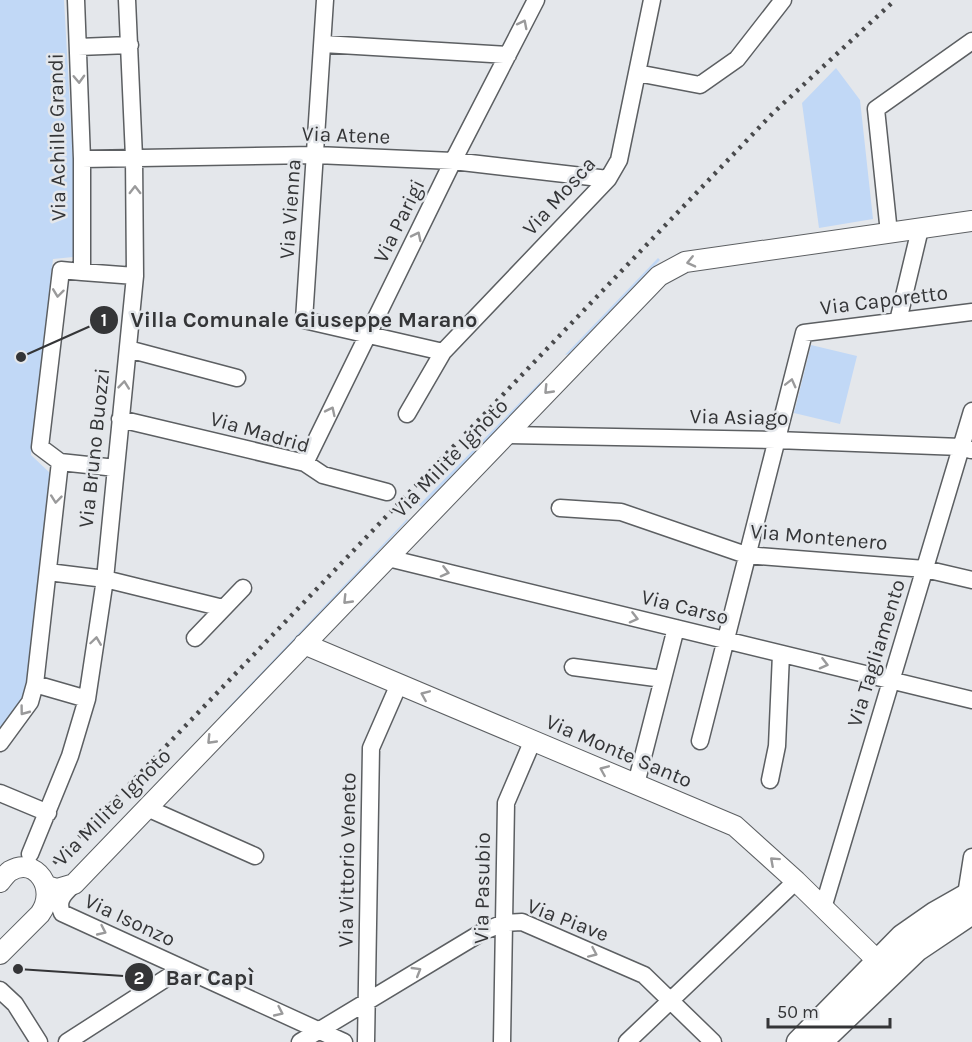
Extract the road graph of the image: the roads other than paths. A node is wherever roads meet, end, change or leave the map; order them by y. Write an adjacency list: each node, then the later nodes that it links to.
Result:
1 (76, 0): 10 (street, Via Achille Grandi)
2 (128, 0): 9 (street, Via Bruno Buozzi)
3 (325, 0): 8 (street, Via Vienna)
4 (536, 0): 11 (street, Via Parigi, one-way to 4)
5 (652, 0): 12 (street, Via Mosca)
6 (783, 0): 12 (street)
7 (972, 41): 20 (street)
8 (322, 44): 11 (street); 13 (street, Via Vienna)
9 (130, 45): 10 (street); 14 (street, Via Bruno Buozzi)
10 (78, 47): 15 (street, Via Achille Grandi, one-way to 15)
11 (508, 55): 16 (street, Via Parigi)
12 (637, 72): 17 (street, Via Mosca)
13 (316, 155): 14 (street, Via Atene); 16 (street, Via Atene); 25 (street, Via Vienna)
14 (134, 157): 15 (street, Via Atene); 22 (street, Via Bruno Buozzi, one-way to 14)
15 (82, 159): 21 (street, Via Achille Grandi)
16 (453, 161): 17 (street, Via Atene); 25 (street, Via Parigi, one-way to 16)
17 (608, 178): 27 (street, Via Mosca)
18 (972, 221): 19 (street, Via Milite Ignoto)
19 (920, 229): 20 (street, Via Milite Ignoto); 24 (street)
20 (889, 233): 32 (street, Via Milite Ignoto, one-way to 32)
21 (82, 272): 22 (street); 35 (street, one-way to 35)
22 (135, 276): 26 (street, Via Bruno Buozzi)
23 (972, 312): 24 (street, Via Caporetto)
24 (898, 321): 33 (street, Via Caporetto, one-way to 24)
25 (368, 336): 27 (street); 36 (street, Via Parigi, one-way to 25)
26 (128, 349): 28 (street); 31 (street, Via Bruno Buozzi, one-way to 26)
27 (443, 352): 30 (street, Via Mosca)
28 (237, 378)
29 (972, 411): 34 (street, Via Tagliamento)
30 (407, 414)
31 (120, 419): 36 (street, Via Madrid); 37 (street, Via Bruno Buozzi)
32 (505, 435): 33 (street, Via Asiago); 41 (street, Via Milite Ignoto)
33 (776, 440): 34 (street, Via Asiago); 40 (street)
34 (967, 449): 42 (street, Via Tagliamento)
35 (60, 462): 37 (street); 43 (street, one-way to 43)
36 (305, 463): 38 (street, Via Madrid)
37 (116, 468): 44 (street, Via Bruno Buozzi)
38 (387, 492)
39 (560, 508): 40 (street, Via Montenero)
40 (746, 555): 42 (street, Via Montenero); 50 (street)
41 (388, 558): 48 (street, Via Carso, one-way to 48); 51 (street, Via Milite Ignoto, one-way to 51)
42 (925, 569): 45 (street, Via Montenero); 55 (street, Via Tagliamento)
43 (48, 572): 44 (street); 56 (street)
44 (105, 579): 47 (street); 58 (street, Via Bruno Buozzi, one-way to 44)
45 (972, 580)
46 (243, 588): 47 (street)
47 (223, 608): 49 (street)
48 (676, 628): 50 (street, Via Carso); 54 (street)
49 (195, 638)
50 (725, 640): 52 (street, Via Carso); 61 (street)
51 (304, 644): 57 (street, Via Monte Santo); 66 (street, Via Milite Ignoto, one-way to 66)
52 (781, 654): 55 (street, Via Carso, one-way to 55); 63 (street)
53 (573, 667): 54 (street)
54 (663, 679): 64 (street)
55 (891, 681): 59 (street, Via Carso); 76 (street, Via Tagliamento)
56 (35, 684): 58 (street); 62 (street, one-way to 62)
57 (399, 684): 60 (street, Via Monte Santo, one-way to 57); 84 (street, Via Vittorio Veneto)
58 (87, 699): 67 (street, Via Bruno Buozzi)
59 (972, 700)
60 (533, 740): 64 (street, Via Monte Santo, one-way to 60); 78 (street, Via Pasubio)
61 (700, 741)
62 (0, 743)
63 (770, 780)
64 (636, 784): 71 (street, Via Monte Santo, one-way to 64)
65 (0, 793): 67 (street)
66 (147, 808): 68 (street); 73 (street, Via Milite Ignoto)
67 (48, 813): 70 (street, Via Bruno Buozzi)
68 (255, 856)
69 (972, 857): 75 (street)
70 (27, 864): 72 (street); 74 (street)
71 (796, 881): 76 (street, Via Monte Santo); 83 (street)
72 (0, 882)
73 (74, 884): 74 (street, Via Milite Ignoto); 77 (street, Via Isonzo)
74 (47, 886): 77 (street)
75 (970, 900): 80 (main road)
76 (823, 908): 80 (street, Via Monte Santo)
77 (49, 911): 79 (street); 81 (street, Via Isonzo, one-way to 81)
78 (504, 922): 83 (street, Via Piave, one-way to 83); 84 (street, Via Piave, one-way to 78); 91 (street, Via Pasubio)
79 (0, 954)
80 (884, 967): 94 (main road); 95 (main road)
81 (182, 968): 85 (street, Via Isonzo, one-way to 85); 87 (street)
82 (0, 990): 86 (street)
83 (670, 1000): 92 (street); 93 (street, Via Piave)
84 (367, 1001): 85 (street, Via Piave); 90 (street, Via Vittorio Veneto)
85 (319, 1031): 88 (street, Via Piave); 89 (street, Via Isonzo)
86 (39, 1042)
87 (67, 1042)
88 (300, 1042)
89 (344, 1042)
90 (366, 1042)
91 (502, 1042)
92 (627, 1042)
93 (713, 1042)
94 (798, 1042)
95 (821, 1042)

